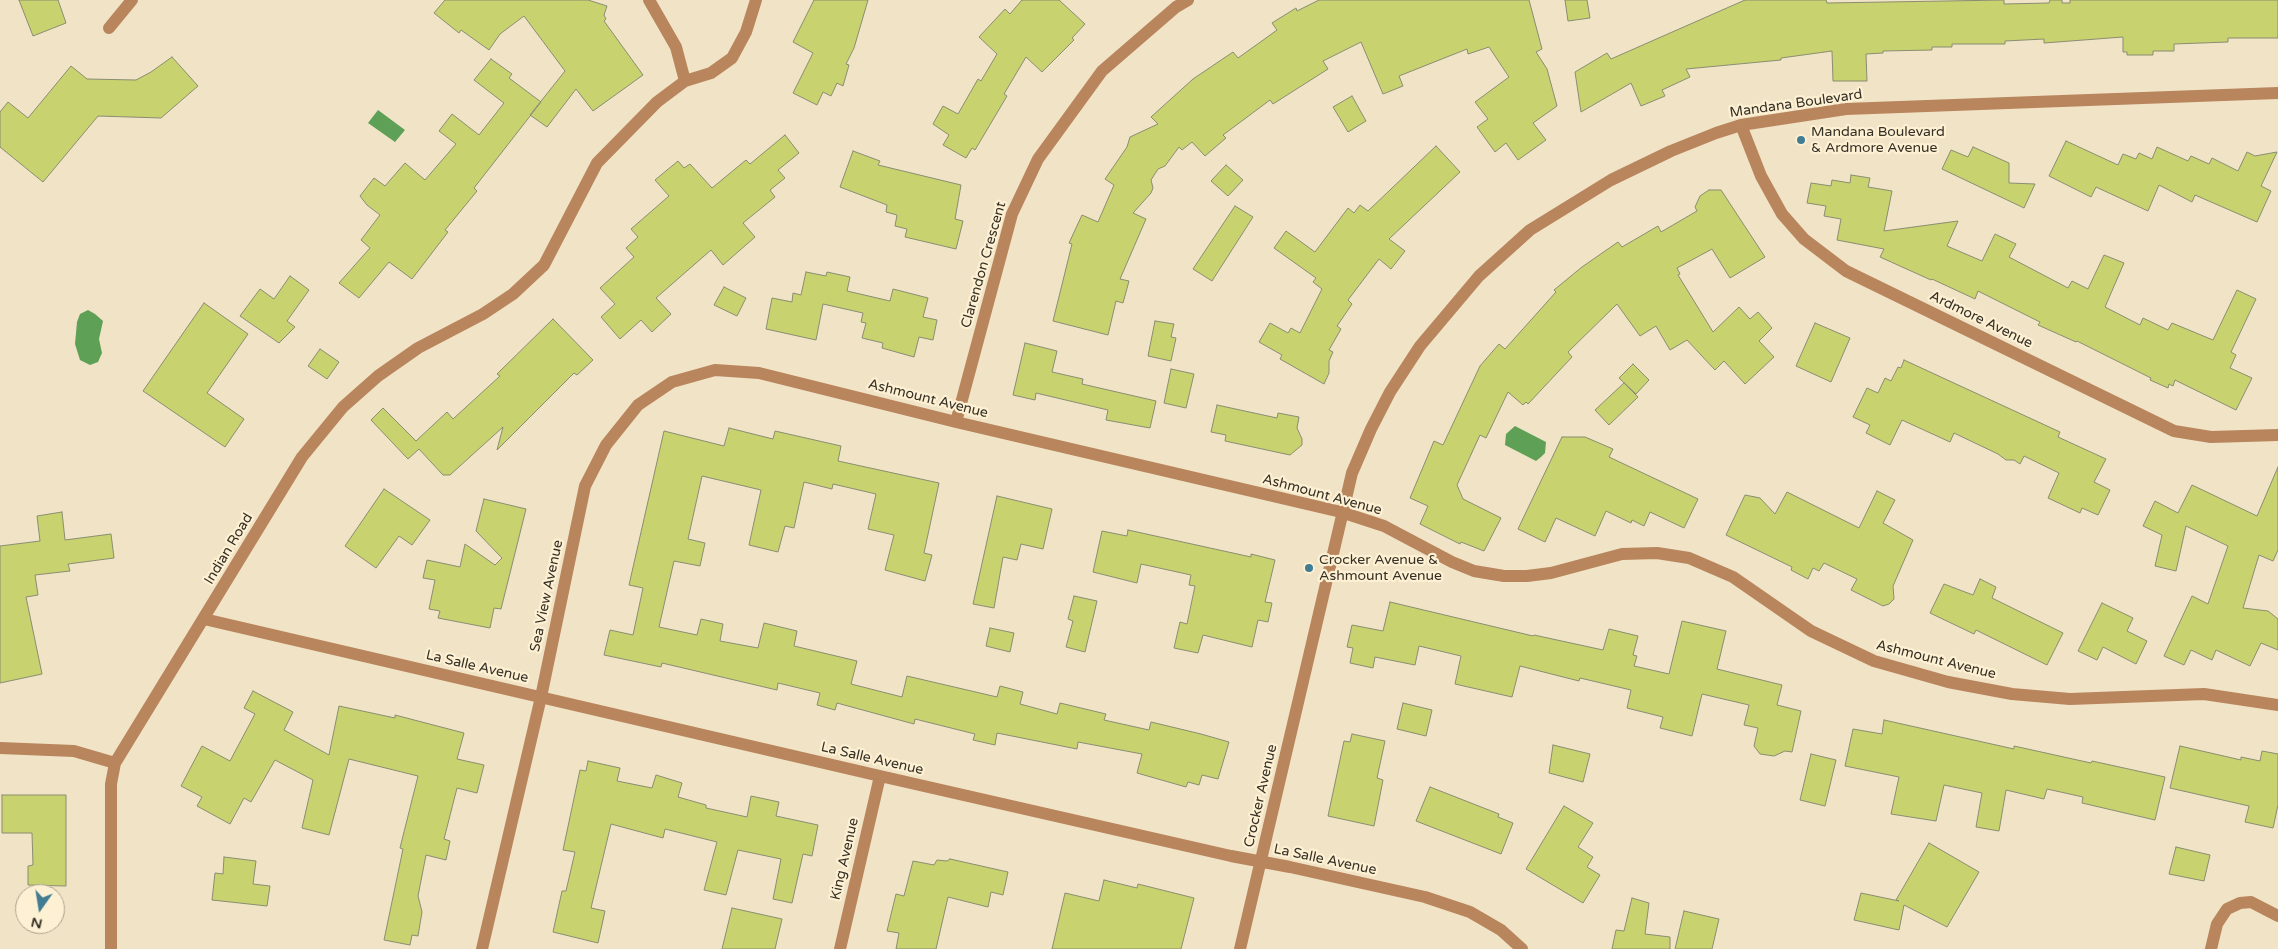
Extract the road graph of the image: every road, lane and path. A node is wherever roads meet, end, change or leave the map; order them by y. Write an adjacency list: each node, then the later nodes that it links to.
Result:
1 (132, 0): 5 (street)
2 (649, 0): 6 (street)
3 (756, 0): 6 (street, Indian Road)
4 (1188, 0): 10 (street, Clarendon Crescent)
5 (109, 28)
6 (685, 81): 13 (street, Indian Road)
7 (2278, 93): 8 (street, Mandana Boulevard)
8 (1741, 125): 11 (street, Ardmore Avenue); 12 (street, Mandana Boulevard)
9 (715, 370): 10 (street, Ashmount Avenue); 15 (street, Sea View Avenue)
10 (956, 422): 12 (street, Ashmount Avenue)
11 (2278, 435)
12 (1341, 512): 14 (street, Mandana Boulevard); 16 (street, Ashmount Avenue)
13 (204, 619): 15 (street, La Salle Avenue); 18 (street, Indian Road)
14 (1309, 650): 20 (street, Crocker Avenue)
15 (542, 697): 19 (street, La Salle Avenue); 23 (street, Sea View Avenue)
16 (2278, 705)
17 (0, 748): 18 (street)
18 (115, 764): 22 (street, Indian Road)
19 (880, 776): 20 (street, La Salle Avenue); 24 (street, King Avenue)
20 (1261, 861): 25 (street, Crocker Avenue); 26 (street, La Salle Avenue)
21 (2278, 916): 27 (street)
22 (111, 949)
23 (482, 949)
24 (840, 949)
25 (1240, 949)
26 (1522, 949)
27 (2211, 949)

